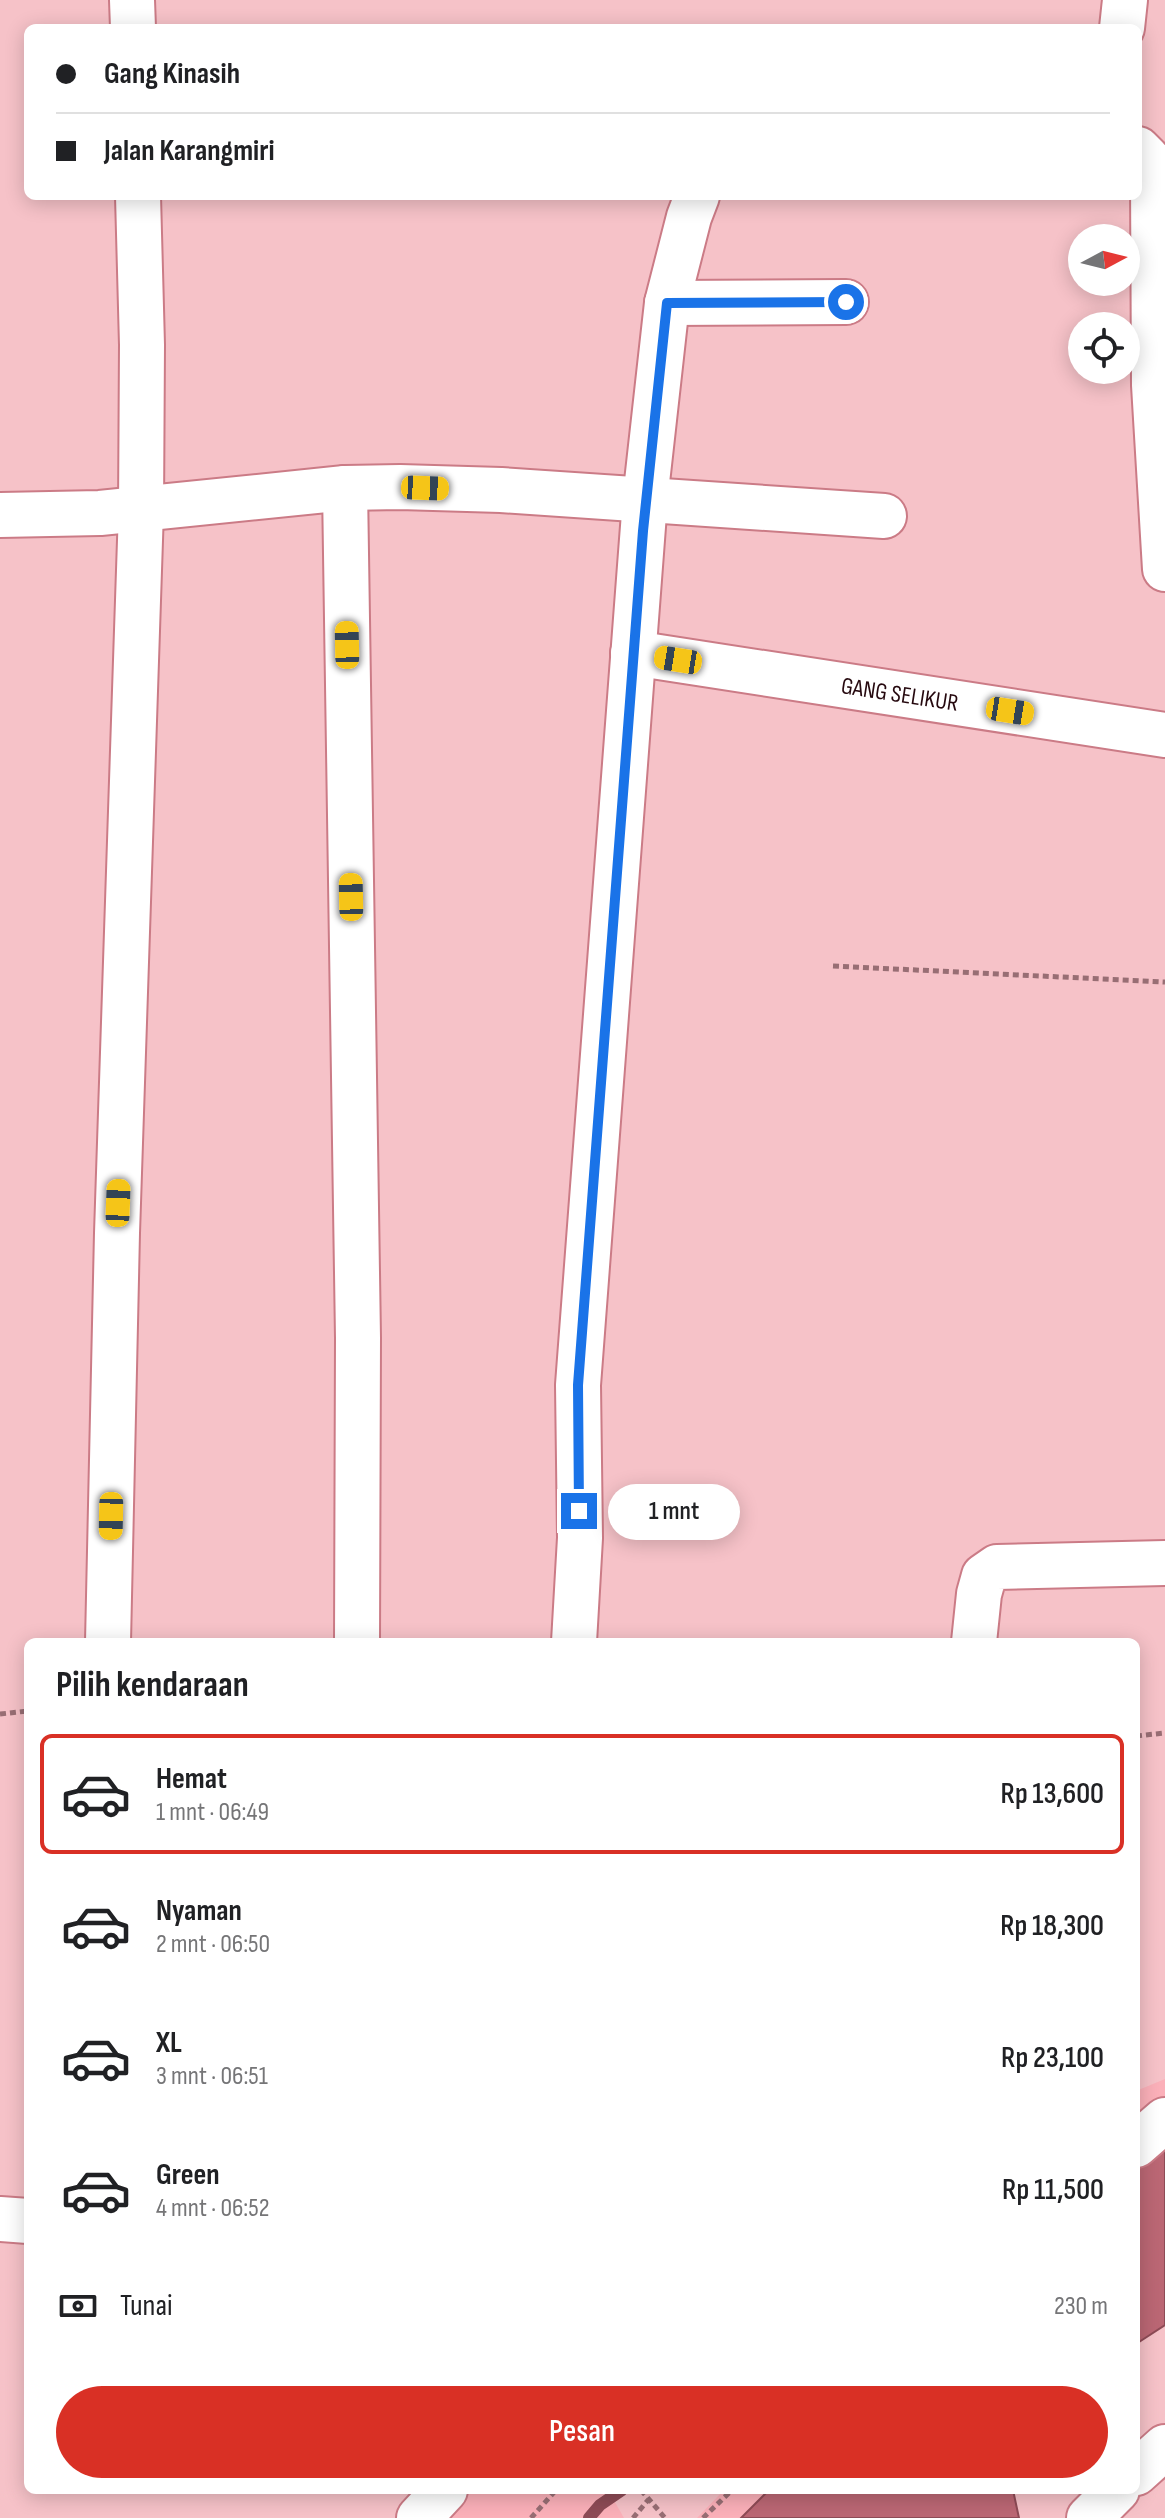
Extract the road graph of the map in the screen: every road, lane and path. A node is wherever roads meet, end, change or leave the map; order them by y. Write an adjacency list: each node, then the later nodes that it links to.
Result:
1 (132, 0): 3 (street)
2 (1125, 0): 4 (street)
3 (133, 24)
4 (1122, 24)
5 (1142, 153): 15 (street)
6 (138, 200): 12 (street)
7 (695, 200): 9 (street)
8 (846, 302): 9 (street)
9 (667, 303): 11 (street)
10 (345, 488): 11 (street); 12 (street); 22 (street)
11 (645, 500): 14 (street); 16 (street)
12 (141, 510): 13 (street); 21 (street)
13 (0, 515)
14 (884, 516)
15 (1165, 569)
16 (633, 653): 17 (street, GANG SELIKUR); 23 (street)
17 (1165, 735)
18 (833, 966): 19 (path)
19 (1165, 982)
20 (1165, 1563): 24 (street)
21 (108, 1638)
22 (357, 1638)
23 (574, 1638)
24 (974, 1638)
25 (24, 1711): 26 (path)
26 (0, 1714)
27 (1165, 1733): 28 (path)
28 (1140, 1736)
29 (1165, 2120): 30 (street)
30 (1140, 2142)
31 (0, 2219): 32 (street)
32 (24, 2221)
33 (1165, 2447): 34 (street)
34 (1140, 2469)
35 (441, 2494): 40 (street)
36 (552, 2494): 41 (path)
37 (728, 2494): 44 (path)
38 (1113, 2494): 45 (street)
39 (645, 2495): 42 (path); 43 (path)
40 (419, 2518)
41 (531, 2518)
42 (633, 2518)
43 (665, 2518)
44 (703, 2518)
45 (1089, 2518)

